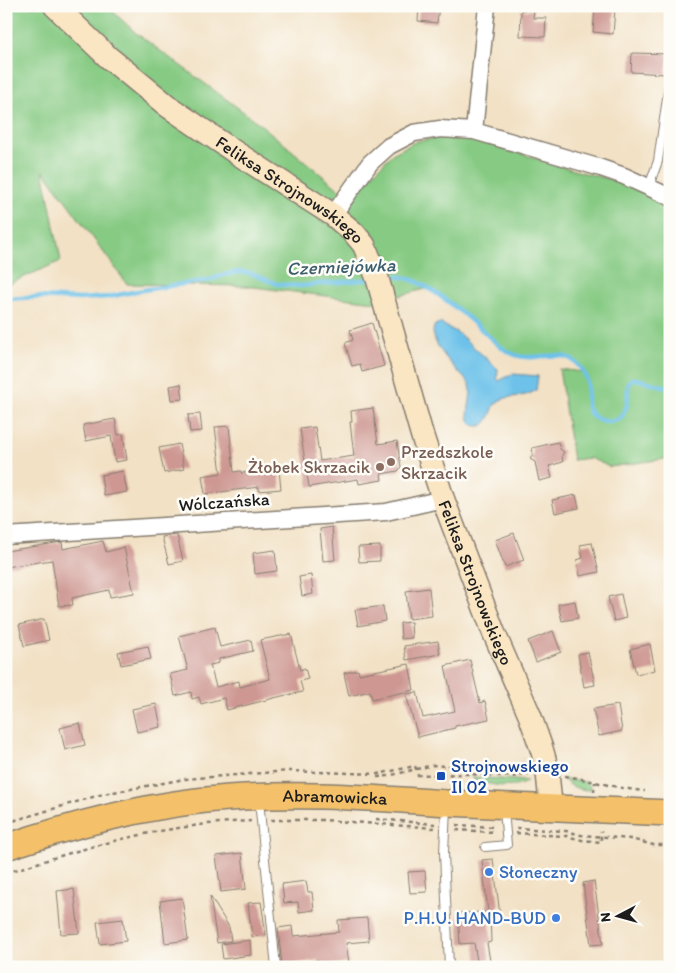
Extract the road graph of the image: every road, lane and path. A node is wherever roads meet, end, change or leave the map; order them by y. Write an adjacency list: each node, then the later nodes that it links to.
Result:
1 (55, 6): 7 (street, Feliksa Strojnowskiego)
2 (487, 6): 4 (street)
3 (670, 77): 5 (lane)
4 (474, 131): 5 (street); 7 (street)
5 (649, 186): 6 (street)
6 (670, 197)
7 (333, 215): 8 (street, Feliksa Strojnowskiego)
8 (443, 499): 9 (street, Wólczańska); 12 (street, Feliksa Strojnowskiego)
9 (6, 536)
10 (595, 782): 11 (path)
11 (651, 792)
12 (551, 808): 14 (main road, Abramowicka); 19 (main road, Abramowicka)
13 (259, 811): 15 (path); 17 (path); 17 (main road, Abramowicka); 18 (path); 25 (main road, Abramowicka); 29 (path); 30 (lane)
14 (670, 813)
15 (305, 816)
16 (342, 817): 17 (path)
17 (445, 819): 19 (main road, Abramowicka); 19 (path); 31 (lane)
18 (202, 820)
19 (505, 822): 23 (path); 26 (lane)
20 (183, 823): 22 (path)
21 (601, 831): 23 (path)
22 (118, 836)
23 (601, 837): 24 (path)
24 (670, 845)
25 (6, 847)
26 (485, 847)
27 (45, 856): 28 (path)
28 (6, 868)
29 (6, 873)
30 (276, 967)
31 (449, 967)

